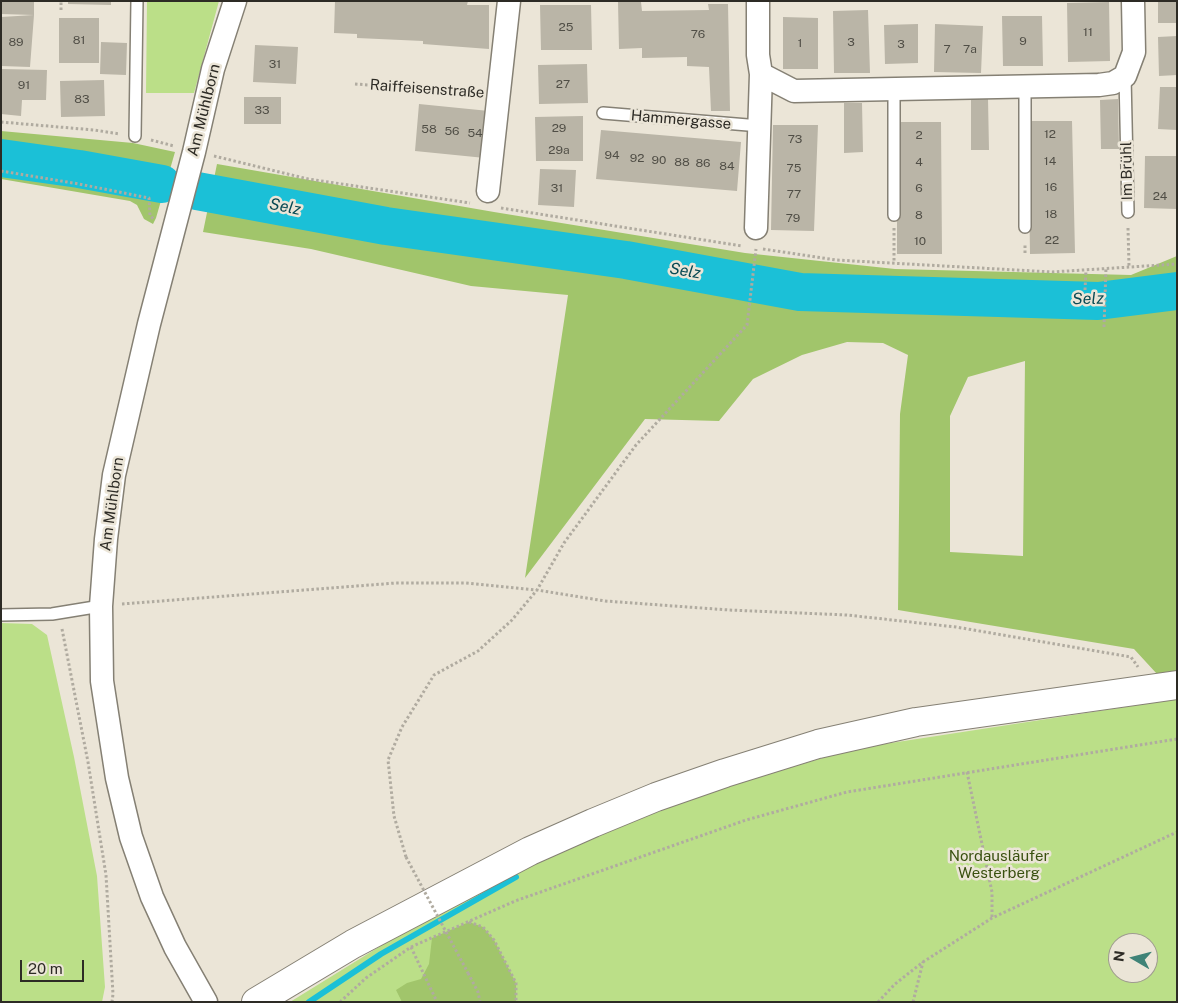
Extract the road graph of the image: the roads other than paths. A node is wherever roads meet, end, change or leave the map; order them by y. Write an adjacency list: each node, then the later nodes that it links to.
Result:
1 (137, 1): 12 (lane)
2 (235, 1): 18 (street, Am Mühlborn)
3 (509, 1): 13 (street, Raiffeisenstraße)
4 (758, 1): 6 (street)
5 (1133, 1): 7 (street, Im Brühl)
6 (761, 74): 9 (street); 11 (street)
7 (1125, 76): 8 (street); 14 (lane, Im Brühl)
8 (1025, 86): 9 (street); 16 (lane)
9 (894, 90): 15 (lane)
10 (602, 113): 11 (lane, Hammergasse)
11 (760, 126): 17 (street)
12 (135, 136)
13 (487, 201)
14 (1128, 212)
15 (894, 215)
16 (1025, 227)
17 (751, 237)
18 (101, 606): 19 (lane); 21 (street, Am Mühlborn)
19 (1, 615)
20 (1177, 685): 22 (main road)
21 (206, 1002)
22 (256, 1002)

